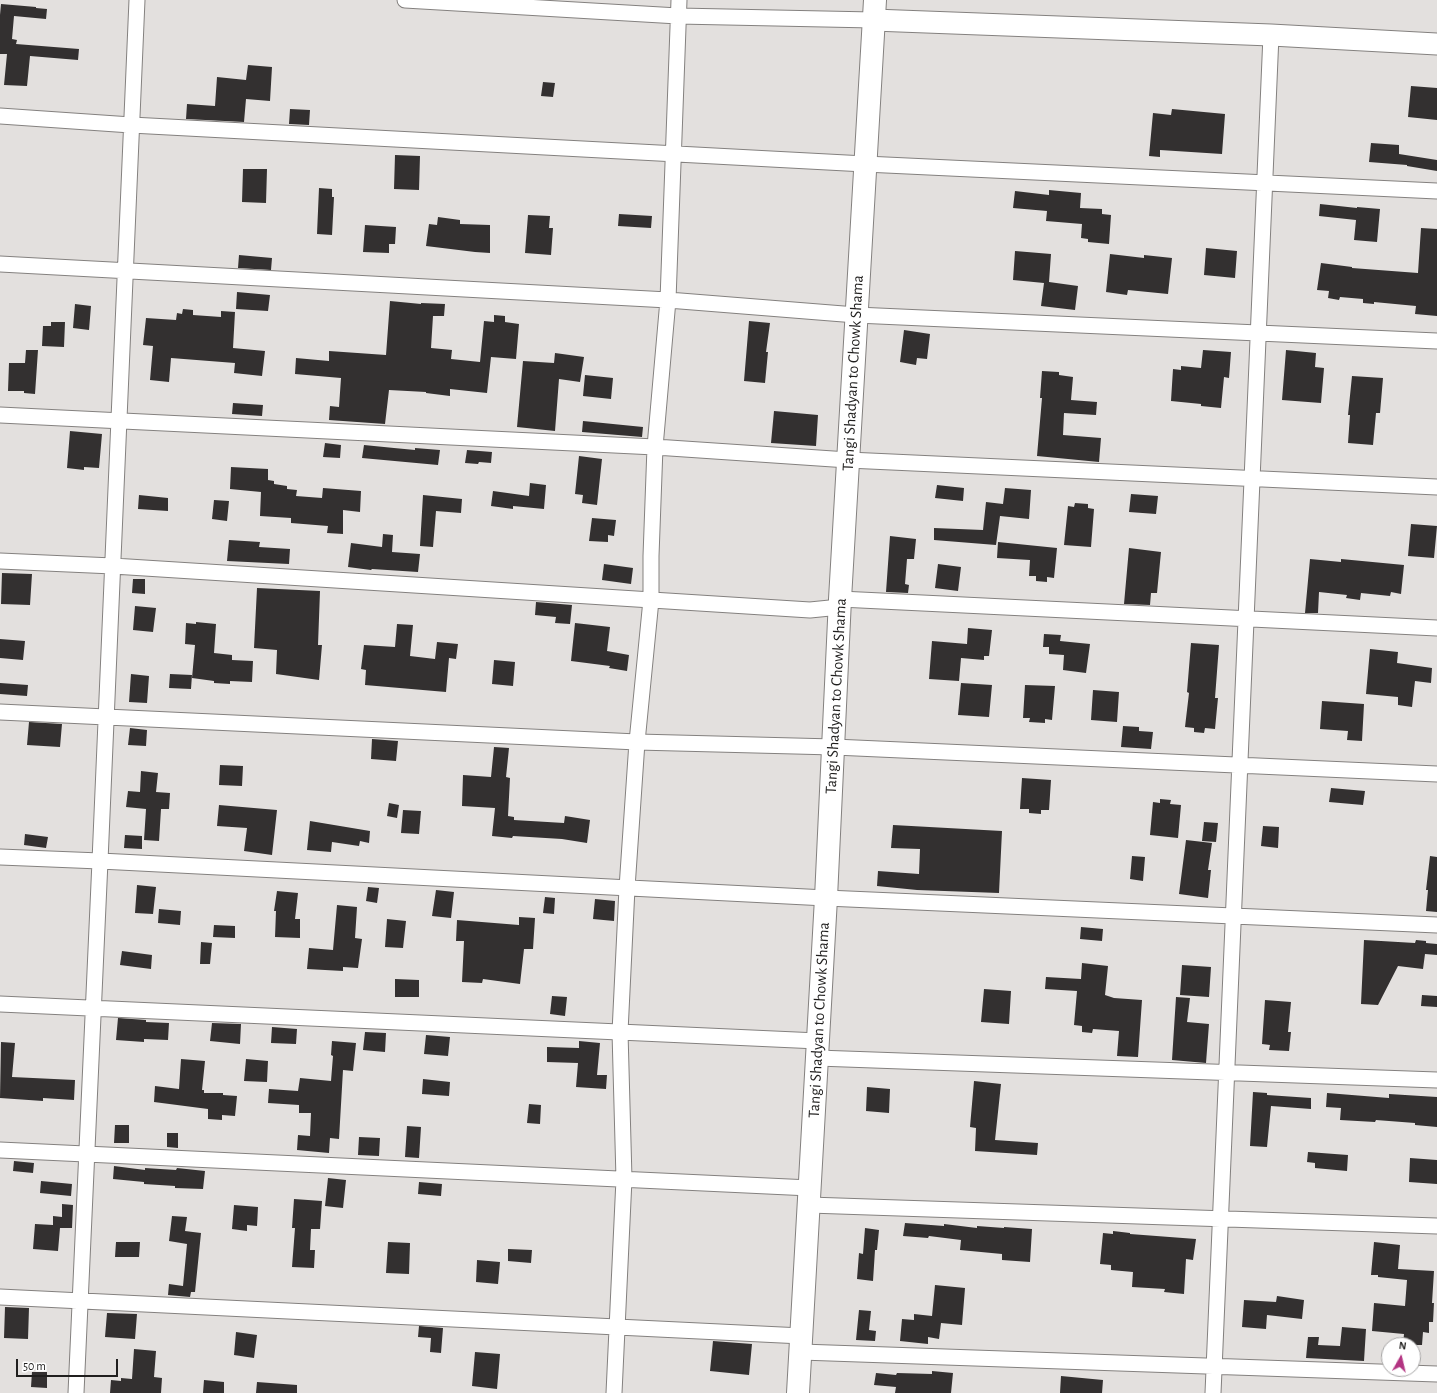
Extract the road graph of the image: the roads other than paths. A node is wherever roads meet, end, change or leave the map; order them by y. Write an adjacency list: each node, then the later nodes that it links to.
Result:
1 (137, 0): 9 (street)
2 (405, 0): 5 (street)
3 (679, 0): 5 (street)
4 (874, 10): 5 (street); 6 (main road); 11 (main road, Tangi Shadyan to Chowk Shama)
5 (678, 16): 10 (street)
6 (1271, 35): 7 (main road); 12 (street)
7 (1437, 44)
8 (0, 116): 9 (street)
9 (131, 125): 10 (street); 15 (street)
10 (674, 154): 11 (street); 16 (street)
11 (865, 164): 12 (street); 17 (main road, Tangi Shadyan to Chowk Shama)
12 (1264, 183): 13 (street); 18 (street)
13 (1437, 191)
14 (0, 264): 15 (street)
15 (125, 271): 16 (street); 21 (street)
16 (668, 300): 17 (street); 22 (street)
17 (856, 315): 18 (street); 23 (main road, Tangi Shadyan to Chowk Shama)
18 (1258, 332): 19 (street); 24 (street)
19 (1437, 340)
20 (0, 415): 21 (street)
21 (119, 421): 22 (street); 27 (street)
22 (655, 447): 23 (street); 28 (street)
23 (848, 460): 24 (street); 29 (main road, Tangi Shadyan to Chowk Shama)
24 (1251, 478): 25 (street); 30 (street)
25 (1437, 487)
26 (0, 561): 27 (street)
27 (112, 566): 28 (street); 33 (street)
28 (651, 600): 29 (street); 34 (street)
29 (840, 603): 30 (street); 35 (main road, Tangi Shadyan to Chowk Shama)
30 (1246, 619): 31 (street); 36 (street)
31 (1437, 628)
32 (0, 712): 33 (street)
33 (106, 716): 34 (street); 39 (street)
34 (637, 742): 35 (street); 40 (street)
35 (834, 747): 36 (street); 41 (main road, Tangi Shadyan to Chowk Shama)
36 (1240, 765): 37 (street); 42 (street)
37 (1437, 774)
38 (0, 857): 39 (street)
39 (100, 861): 40 (street); 45 (street)
40 (626, 888): 41 (street); 46 (street)
41 (826, 898): 42 (street); 47 (main road, Tangi Shadyan to Chowk Shama)
42 (1233, 916): 43 (street); 48 (street)
43 (1437, 925)
44 (0, 1004): 45 (street)
45 (93, 1008): 46 (street); 51 (street)
46 (620, 1032): 47 (street); 52 (street)
47 (818, 1050): 48 (street); 53 (main road, Tangi Shadyan to Chowk Shama)
48 (1227, 1072): 49 (street); 54 (street)
49 (1437, 1080)
50 (0, 1150): 51 (street)
51 (87, 1154): 52 (street); 57 (street)
52 (624, 1179): 53 (street); 58 (street)
53 (809, 1196): 54 (street); 59 (main road, Tangi Shadyan to Chowk Shama)
54 (1220, 1219): 55 (street); 60 (street)
55 (1437, 1226)
56 (0, 1297): 57 (street)
57 (80, 1301): 58 (street); 62 (street)
58 (617, 1327): 59 (street); 63 (street)
59 (801, 1344): 60 (street); 64 (main road, Tangi Shadyan to Chowk Shama)
60 (1214, 1366): 61 (street); 65 (street)
61 (1437, 1374)
62 (76, 1393)
63 (614, 1393)
64 (798, 1393)
65 (1213, 1393)

